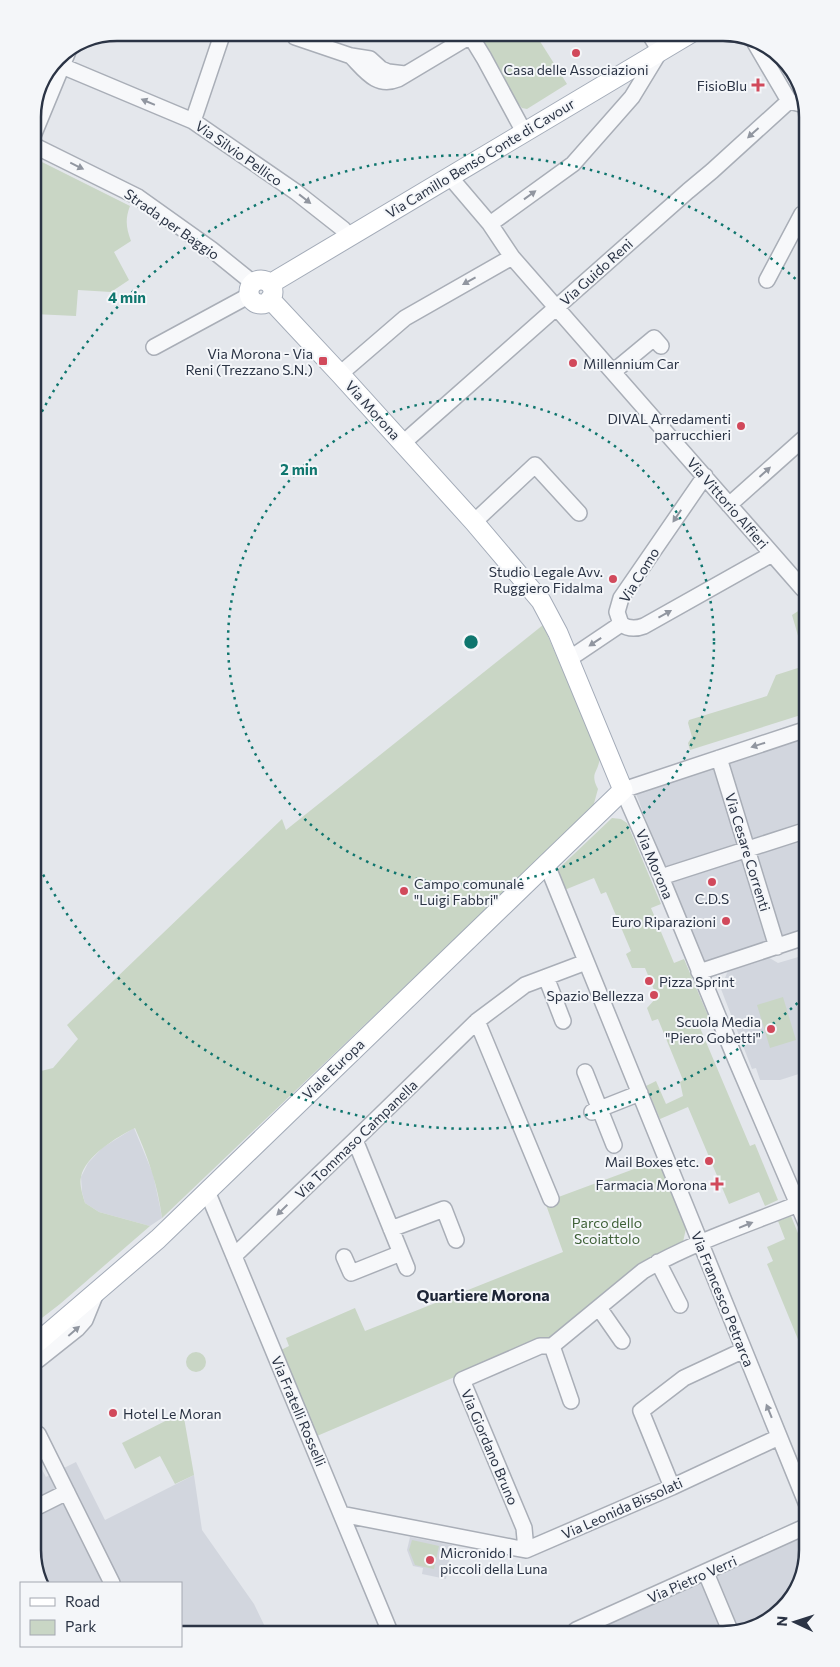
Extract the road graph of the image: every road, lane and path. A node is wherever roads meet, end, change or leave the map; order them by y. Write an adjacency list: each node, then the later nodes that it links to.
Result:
1 (219, 41): 13 (street)
2 (307, 41): 3 (street)
3 (460, 41)
4 (474, 41): 14 (street)
5 (653, 41): 7 (street)
6 (677, 41): 7 (main road, Via Camillo Benso Conte di Cavour)
7 (660, 52): 14 (main road, Via Camillo Benso Conte di Cavour); 18 (street, one-way to 7)
8 (761, 52): 11 (street)
9 (63, 63): 10 (street)
10 (62, 66): 12 (street); 13 (street, Via Silvio Pellico, one-way to 10)
11 (795, 102): 23 (street, Via Guido Reni, one-way to 23)
12 (41, 117)
13 (193, 121): 19 (street, Via Silvio Pellico, one-way to 19)
14 (524, 132): 16 (main road, Via Camillo Benso Conte di Cavour)
15 (41, 149): 22 (street, Strada per Baggio, one-way to 22)
16 (450, 177): 18 (street, Via Vittorio Alfieri); 19 (main road, Via Camillo Benso Conte di Cavour)
17 (799, 220): 21 (street)
18 (490, 224): 20 (street, Via Vittorio Alfieri)
19 (349, 236): 22 (main road, Via Camillo Benso Conte di Cavour)
20 (512, 257): 23 (street, Via Vittorio Alfieri); 27 (street, one-way to 27)
21 (767, 280)
22 (261, 290): 25 (street); 27 (main road, Via Morona)
23 (556, 308): 26 (street, Via Vittorio Alfieri); 28 (street, Via Guido Reni)
24 (661, 346): 26 (street)
25 (154, 347)
26 (613, 372): 30 (street, Via Vittorio Alfieri)
27 (340, 374): 28 (main road, Via Morona)
28 (403, 443): 33 (main road, Via Morona)
29 (799, 443): 31 (street, one-way to 29)
30 (705, 476): 31 (street, Via Vittorio Alfieri); 36 (street, Via Como, one-way to 36)
31 (729, 505): 34 (street, Via Vittorio Alfieri)
32 (579, 514): 33 (street)
33 (474, 522): 37 (main road, Via Morona)
34 (772, 554): 35 (street, Via Vittorio Alfieri); 36 (street, one-way to 34)
35 (799, 584)
36 (621, 624): 37 (street, Via Como, one-way to 37)
37 (569, 659): 40 (main road, Via Morona)
38 (799, 732): 39 (street, one-way to 39)
39 (719, 758): 40 (street); 42 (street, Via Cesare Correnti)
40 (624, 790): 43 (main road, Viale Europa); 44 (street, Via Morona)
41 (799, 832): 42 (street)
42 (747, 848): 44 (street); 46 (street, Via Cesare Correnti)
43 (547, 865): 47 (street, Via Francesco Petrarca); 57 (main road, Viale Europa)
44 (661, 877): 48 (street, Via Morona)
45 (799, 940): 46 (street)
46 (777, 947): 48 (street)
47 (586, 962): 49 (street, Via Tommaso Campanella); 53 (street, Via Francesco Petrarca)
48 (699, 972): 59 (street, Via Morona)
49 (546, 977): 50 (street, Via Tommaso Campanella); 51 (street)
50 (476, 1021): 55 (street, Via Tommaso Campanella); 58 (street)
51 (563, 1021)
52 (585, 1072): 54 (street)
53 (640, 1093): 54 (street); 62 (street, Via Francesco Petrarca)
54 (595, 1111): 56 (street)
55 (355, 1140): 60 (street); 64 (street, Via Tommaso Campanella, one-way to 64)
56 (614, 1145)
57 (207, 1191): 64 (street, Via Fratelli Rosselli); 68 (main road, Viale Europa)
58 (551, 1199)
59 (798, 1204): 62 (street, Via Giordano Bruno, one-way to 59)
60 (391, 1229): 61 (street); 63 (street)
61 (456, 1240)
62 (701, 1243): 66 (street, Via Giordano Bruno); 74 (street, Via Francesco Petrarca)
63 (401, 1253): 65 (street); 67 (street)
64 (234, 1256): 83 (street, Via Fratelli Rosselli)
65 (344, 1257)
66 (658, 1262): 69 (street); 70 (street, Via Giordano Bruno)
67 (407, 1268)
68 (97, 1292): 71 (main road, Viale Europa); 75 (street, one-way to 68)
69 (680, 1305)
70 (599, 1308): 72 (street); 73 (street, Via Giordano Bruno)
71 (41, 1339)
72 (622, 1341)
73 (552, 1346): 76 (street); 85 (street, Via Giordano Bruno)
74 (744, 1350): 77 (street, Via Francesco Petrarca, one-way to 74); 80 (street)
75 (41, 1358)
76 (571, 1401)
77 (779, 1436): 79 (street, Via Francesco Petrarca); 80 (street, Via Leonida Bissolati)
78 (44, 1458): 81 (street)
79 (799, 1485)
80 (672, 1487): 85 (street, Via Leonida Bissolati)
81 (67, 1492): 82 (street); 87 (street)
82 (41, 1505)
83 (342, 1514): 85 (street); 89 (street, Via Fratelli Rosselli)
84 (799, 1530): 86 (street, Via Pietro Verri)
85 (526, 1550)
86 (706, 1573): 88 (street); 90 (street, Via Pietro Verri)
87 (112, 1582)
88 (728, 1625)
89 (388, 1626)
90 (585, 1626)

